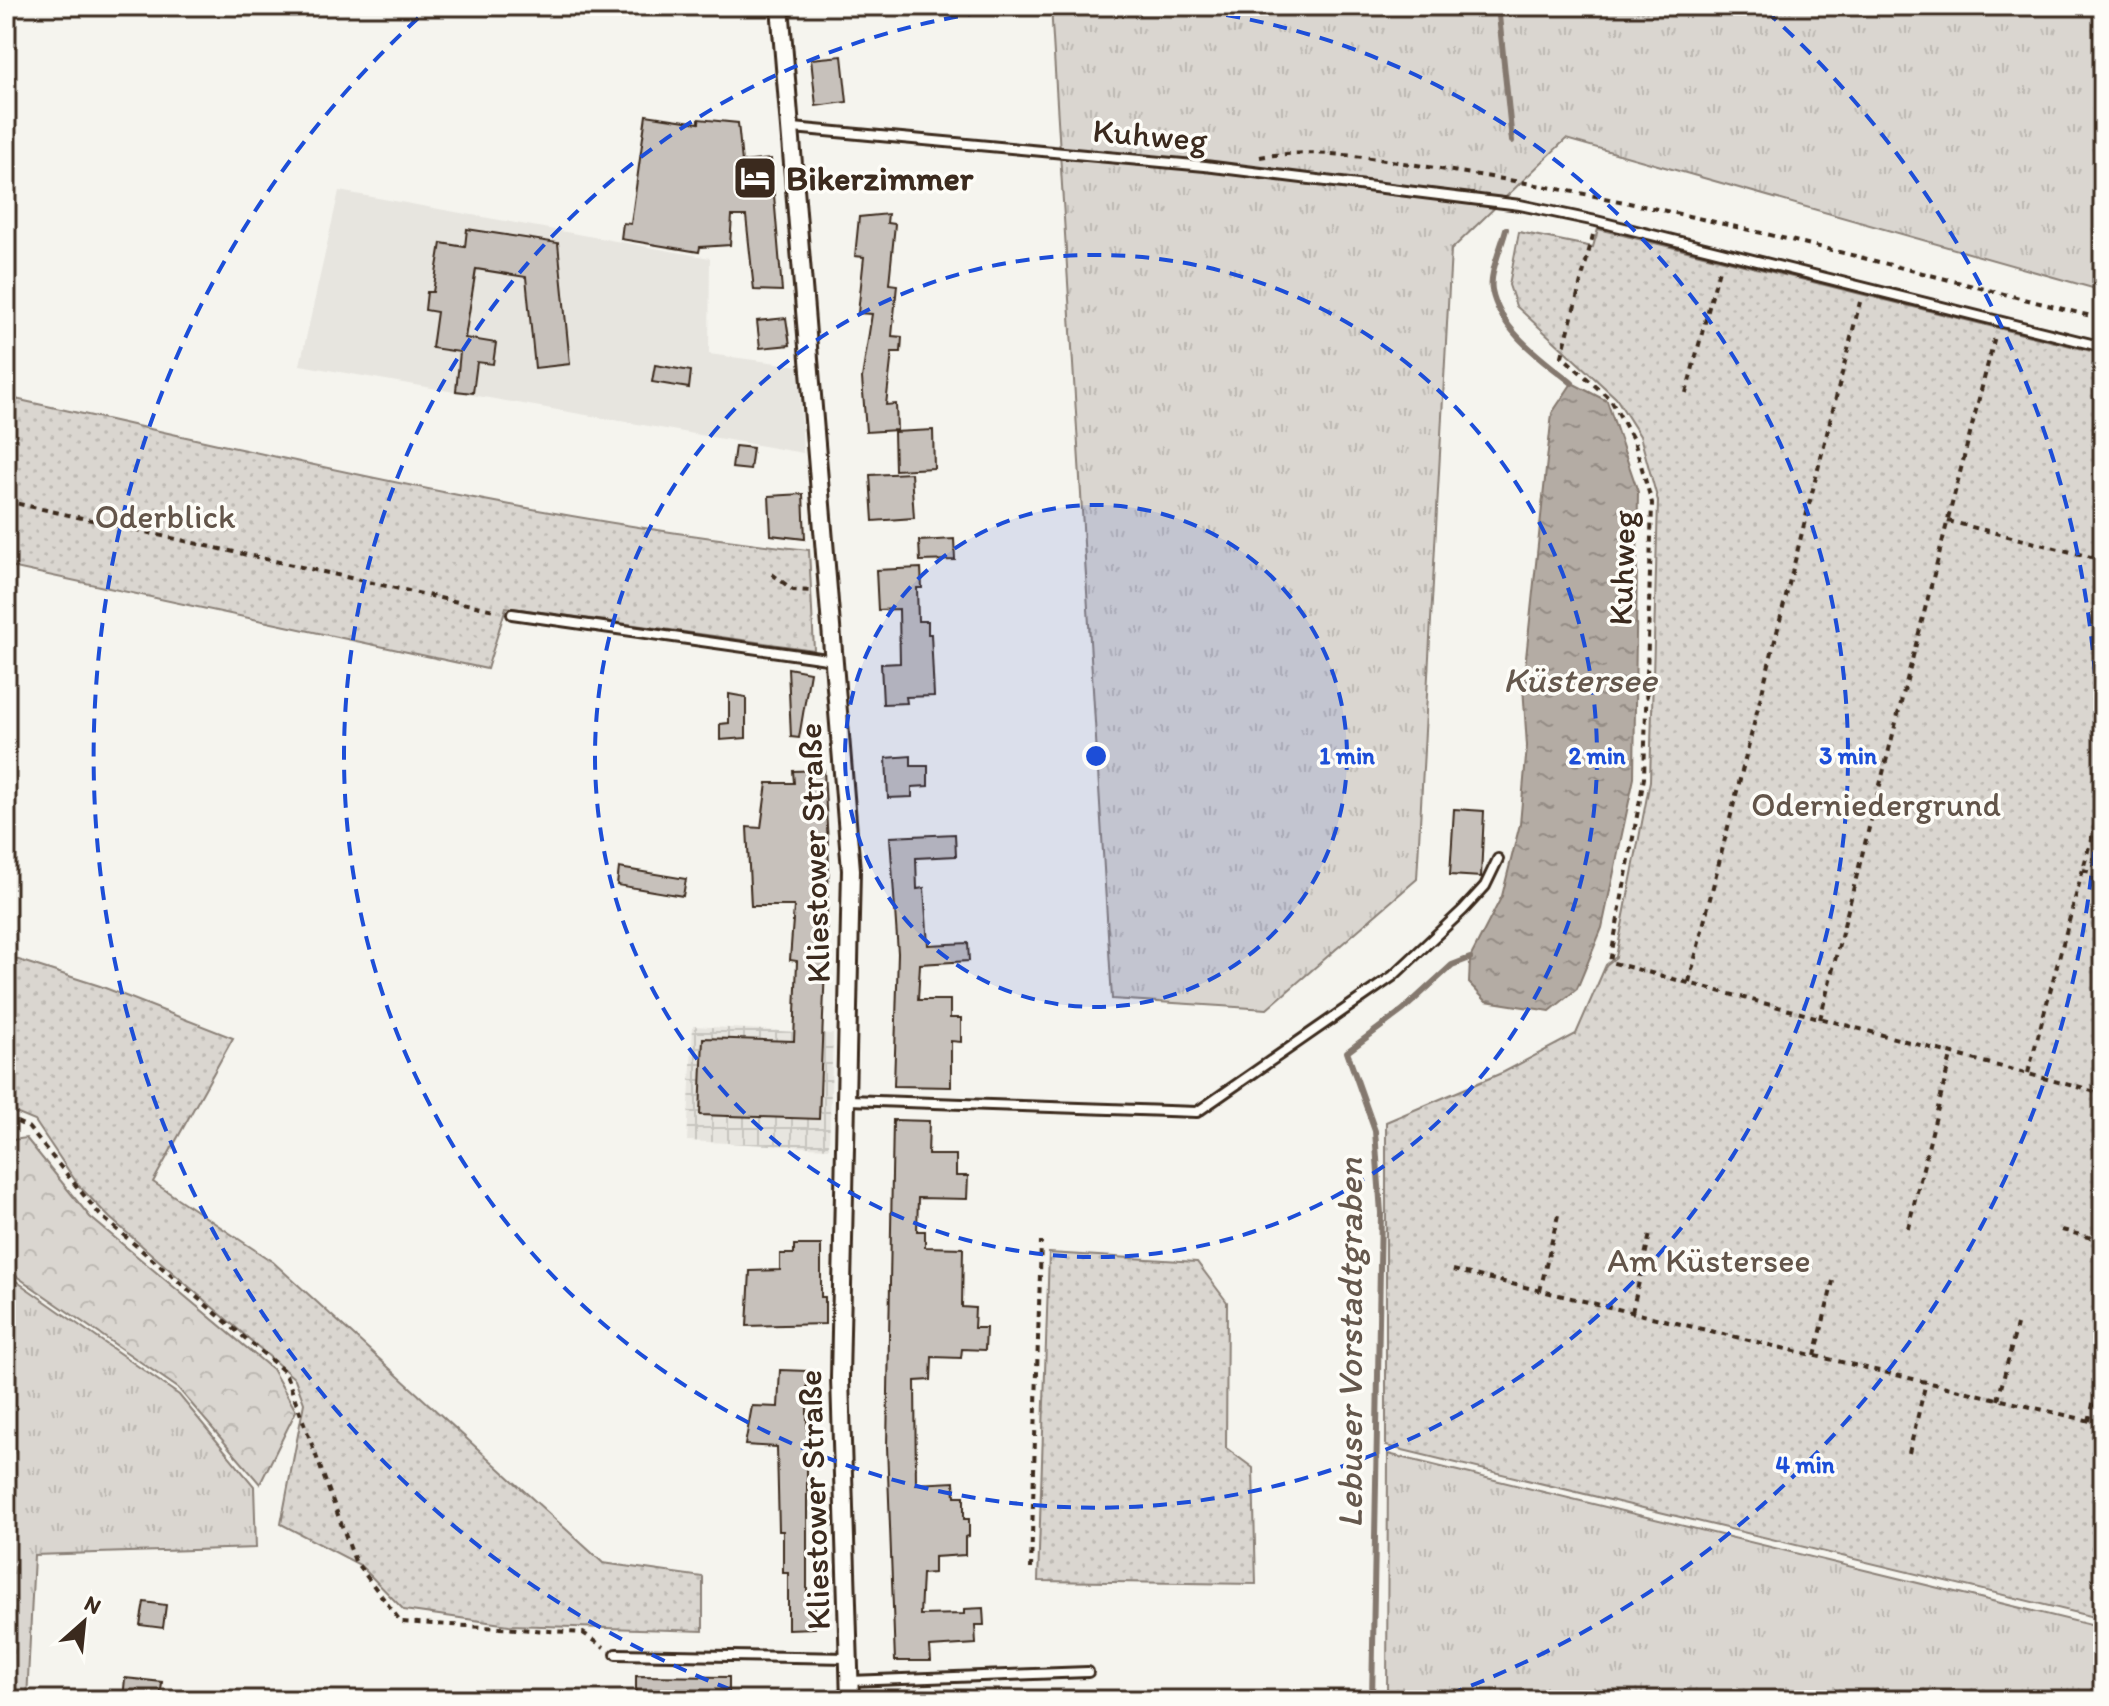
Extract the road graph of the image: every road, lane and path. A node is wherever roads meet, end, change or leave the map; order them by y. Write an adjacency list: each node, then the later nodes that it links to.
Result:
1 (780, 6): 2 (street, Kliestower Straße)
2 (793, 128): 4 (lane, Kuhweg); 17 (street, Kliestower Straße)
3 (1259, 157): 7 (path)
4 (1596, 221): 5 (lane, Kuhweg); 22 (path, Kuhweg)
5 (1724, 252): 6 (lane, Kuhweg); 10 (path)
6 (1864, 288): 8 (lane, Kuhweg); 22 (path)
7 (2103, 319)
8 (1999, 321): 9 (lane, Kuhweg); 12 (path)
9 (2103, 347)
10 (1686, 393)
11 (6, 501): 16 (path)
12 (1948, 521): 13 (path); 23 (path)
13 (2103, 560)
14 (772, 574): 15 (path)
15 (793, 590)
16 (512, 614): 17 (lane)
17 (835, 660): 27 (street, Kliestower Straße)
18 (2103, 795): 20 (path)
19 (1498, 859): 27 (lane)
20 (2083, 870): 21 (path); 25 (path)
21 (2103, 875)
22 (1689, 982): 23 (path, Kuhweg)
23 (1820, 1019): 24 (path, Kuhweg)
24 (1952, 1052): 25 (path, Kuhweg); 30 (path)
25 (2028, 1073): 26 (path, Kuhweg)
26 (2103, 1094)
27 (848, 1100): 49 (street, Kliestower Straße)
28 (6, 1117): 48 (path)
29 (1558, 1215): 37 (path)
30 (1908, 1228)
31 (2062, 1230): 34 (path)
32 (1650, 1234): 38 (path)
33 (1041, 1241): 47 (path)
34 (2103, 1241)
35 (1453, 1270): 37 (path)
36 (1833, 1281): 40 (path)
37 (1540, 1291): 38 (path)
38 (1632, 1312): 40 (path)
39 (2017, 1325): 43 (path)
40 (1815, 1356): 42 (path)
41 (2103, 1364): 44 (path)
42 (1926, 1382): 43 (path); 46 (path)
43 (1998, 1400): 44 (path)
44 (2089, 1421): 45 (path)
45 (2103, 1424)
46 (1909, 1453)
47 (1031, 1569)
48 (616, 1654): 49 (lane)
49 (848, 1658): 51 (street, Kliestower Straße)
50 (1088, 1672): 51 (lane)
51 (849, 1681): 52 (street, Kliestower Straße)
52 (850, 1700)

